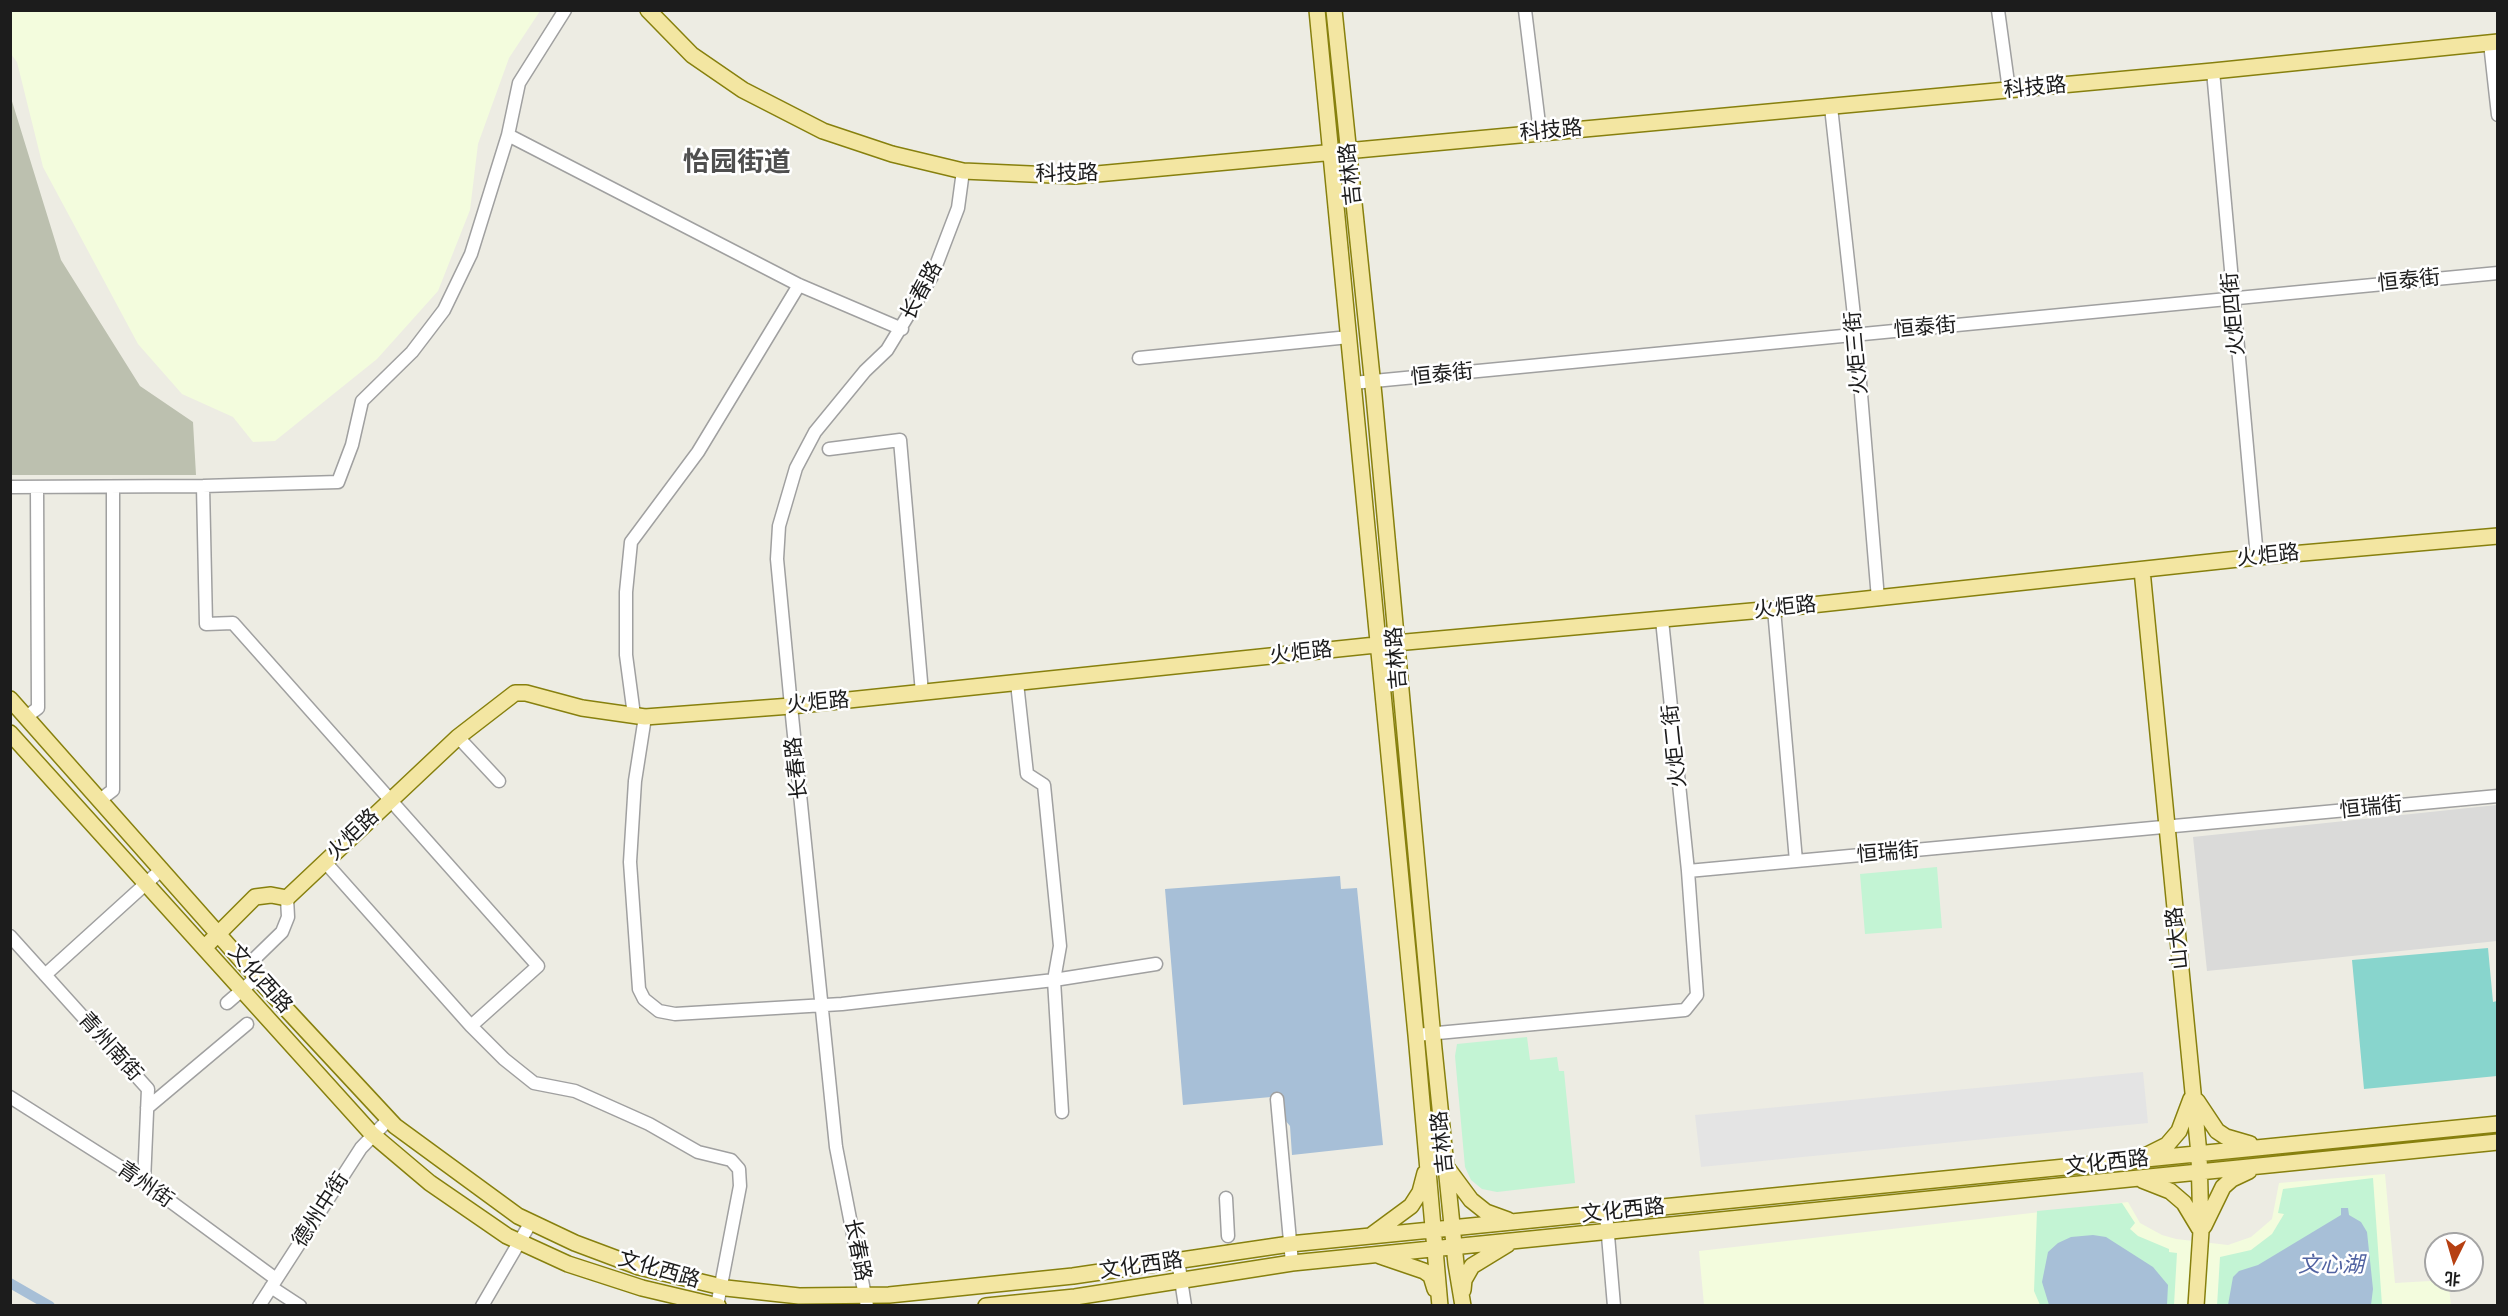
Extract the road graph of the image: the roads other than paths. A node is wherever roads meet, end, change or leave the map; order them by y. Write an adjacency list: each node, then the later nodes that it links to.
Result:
1 (565, 10): 13 (street)
2 (648, 10): 16 (main road, 科技路)
3 (1317, 10): 15 (main road, 吉林路)
4 (1334, 10): 14 (main road, 吉林路)
5 (1525, 10): 12 (street)
6 (1998, 10): 9 (street)
7 (2494, 43): 8 (main road, 科技路); 11 (street)
8 (2213, 71): 9 (main road, 科技路); 19 (street, 火炬四街)
9 (2009, 90): 10 (main road, 科技路)
10 (1831, 107): 12 (main road, 科技路); 21 (street, 火炬三街)
11 (2498, 115)
12 (1540, 132): 14 (main road, 科技路)
13 (508, 135): 18 (street); 27 (street)
14 (1348, 151): 15 (main road, 科技路); 24 (main road, 吉林路)
15 (1331, 153): 16 (main road, 科技路); 22 (main road, 吉林路)
16 (963, 171): 20 (street, 长春路)
17 (2498, 273): 19 (street, 恒泰街)
18 (799, 285): 20 (street); 43 (street)
19 (2233, 299): 21 (street, 恒泰街); 32 (street, 火炬四街)
20 (902, 329): 42 (street, 长春路)
21 (1856, 334): 24 (street, 恒泰街); 34 (street, 火炬三街)
22 (1349, 337): 23 (street); 25 (main road, 吉林路)
23 (1139, 358)
24 (1372, 381): 25 (street, 恒泰街); 37 (main road, 吉林路)
25 (1353, 383): 38 (main road, 吉林路)
26 (829, 449): 40 (street)
27 (203, 486): 28 (street); 49 (street)
28 (112, 487): 30 (street); 50 (street)
29 (10, 488): 30 (street)
30 (37, 488): 44 (street)
31 (2498, 536): 32 (main road, 火炬路)
32 (2257, 557): 33 (main road, 火炬路)
33 (2142, 570): 34 (main road, 火炬路); 51 (main road, 山大路)
34 (1878, 599): 35 (main road, 火炬路)
35 (1774, 609): 36 (main road, 火炬路); 52 (street)
36 (1662, 620): 37 (main road, 火炬路); 55 (street, 火炬二街)
37 (1395, 643): 38 (main road, 火炬路); 70 (main road, 吉林路)
38 (1378, 645): 39 (main road, 火炬路); 71 (main road, 吉林路)
39 (1017, 683): 40 (main road, 火炬路); 64 (street)
40 (921, 693): 42 (main road, 火炬路)
41 (10, 699): 44 (main road, 文化西路)
42 (791, 706): 43 (main road, 火炬路); 67 (street, 长春路)
43 (640, 716): 46 (main road, 火炬路); 67 (street)
44 (26, 717): 50 (main road, 文化西路)
45 (10, 733): 56 (main road, 文化西路)
46 (458, 737): 47 (street); 49 (main road, 火炬路)
47 (499, 781)
48 (2498, 796): 51 (street, 恒瑞街)
49 (390, 799): 53 (main road, 火炬路); 69 (street)
50 (100, 800): 54 (main road, 文化西路)
51 (2167, 828): 52 (street, 恒瑞街); 72 (main road, 山大路)
52 (1796, 861): 55 (street, 恒瑞街)
53 (325, 862): 57 (main road, 火炬路); 69 (street)
54 (162, 869): 56 (street); 58 (main road, 文化西路)
55 (1688, 871): 70 (street)
56 (146, 884): 60 (main road, 文化西路); 63 (street)
57 (287, 898): 58 (main road); 62 (street)
58 (218, 933): 60 (main road); 62 (main road, 文化西路)
59 (10, 936): 63 (street, 青州南街)
60 (205, 947): 65 (main road, 文化西路)
61 (1156, 964): 64 (street)
62 (252, 971): 65 (street); 77 (main road, 文化西路)
63 (45, 975): 75 (street, 青州南街)
64 (1054, 980): 67 (street); 76 (street)
65 (244, 989): 66 (street); 79 (main road, 文化西路)
66 (227, 1003)
67 (820, 1004): 111 (street, 长春路)
68 (247, 1024): 75 (street)
69 (471, 1026): 110 (street)
70 (1432, 1034): 71 (street); 86 (main road, 吉林路)
71 (1416, 1035): 84 (main road, 吉林路)
72 (2193, 1093): 81 (main road); 82 (main road, 山大路); 83 (main road)
73 (10, 1097): 89 (street, 青州街)
74 (1277, 1099): 102 (street)
75 (147, 1108): 89 (street, 青州南街)
76 (1062, 1112)
77 (389, 1119): 79 (street, 德州中街); 92 (main road, 文化西路)
78 (2498, 1124): 81 (main road, 文化西路)
79 (372, 1134): 101 (main road, 文化西路); 109 (street, 德州中街)
80 (2498, 1142): 85 (main road, 文化西路)
81 (2278, 1146): 82 (main road, 文化西路)
82 (2199, 1154): 83 (main road, 文化西路); 87 (main road, 山大路)
83 (2128, 1161): 91 (main road, 文化西路)
84 (1428, 1164): 95 (main road, 吉林路); 99 (main road)
85 (2277, 1164): 87 (main road, 文化西路); 97 (main road)
86 (1446, 1166): 93 (main road); 94 (main road, 吉林路)
87 (2200, 1171): 88 (main road, 文化西路); 97 (main road, 山大路)
88 (2133, 1178): 96 (main road, 文化西路); 97 (main road)
89 (144, 1182): 109 (street, 青州街)
90 (1226, 1198): 98 (street)
91 (1606, 1212): 93 (main road, 文化西路); 96 (street)
92 (531, 1222): 101 (street); 110 (main road, 文化西路)
93 (1514, 1222): 94 (main road, 文化西路)
94 (1452, 1228): 95 (main road, 文化西路); 103 (main road, 吉林路)
95 (1434, 1230): 99 (main road, 文化西路); 104 (main road, 吉林路)
96 (1606, 1230): 100 (main road, 文化西路); 120 (street)
97 (2201, 1231): 121 (main road, 山大路)
98 (1228, 1236)
99 (1370, 1236): 102 (main road, 文化西路)
100 (1514, 1240): 103 (main road, 文化西路); 113 (main road)
101 (520, 1242): 116 (street); 117 (main road, 文化西路)
102 (1290, 1244): 106 (main road, 文化西路); 107 (street)
103 (1454, 1247): 104 (main road, 文化西路); 113 (main road, 吉林路)
104 (1436, 1249): 105 (main road, 文化西路); 112 (main road, 吉林路)
105 (1374, 1254): 107 (main road, 文化西路); 112 (main road)
106 (1178, 1260): 108 (street); 111 (main road, 文化西路)
107 (1292, 1263): 108 (main road, 文化西路)
108 (1181, 1281): 118 (main road, 文化西路); 119 (street)
109 (274, 1283): 114 (street, 德州中街); 115 (street, 青州街)
110 (720, 1286): 111 (main road, 文化西路); 117 (street)
111 (867, 1301)
112 (1439, 1304)
113 (1462, 1304)
114 (260, 1305)
115 (300, 1305)
116 (482, 1305)
117 (717, 1305)
118 (987, 1305)
119 (1185, 1305)
120 (1614, 1305)
121 (2196, 1305)

